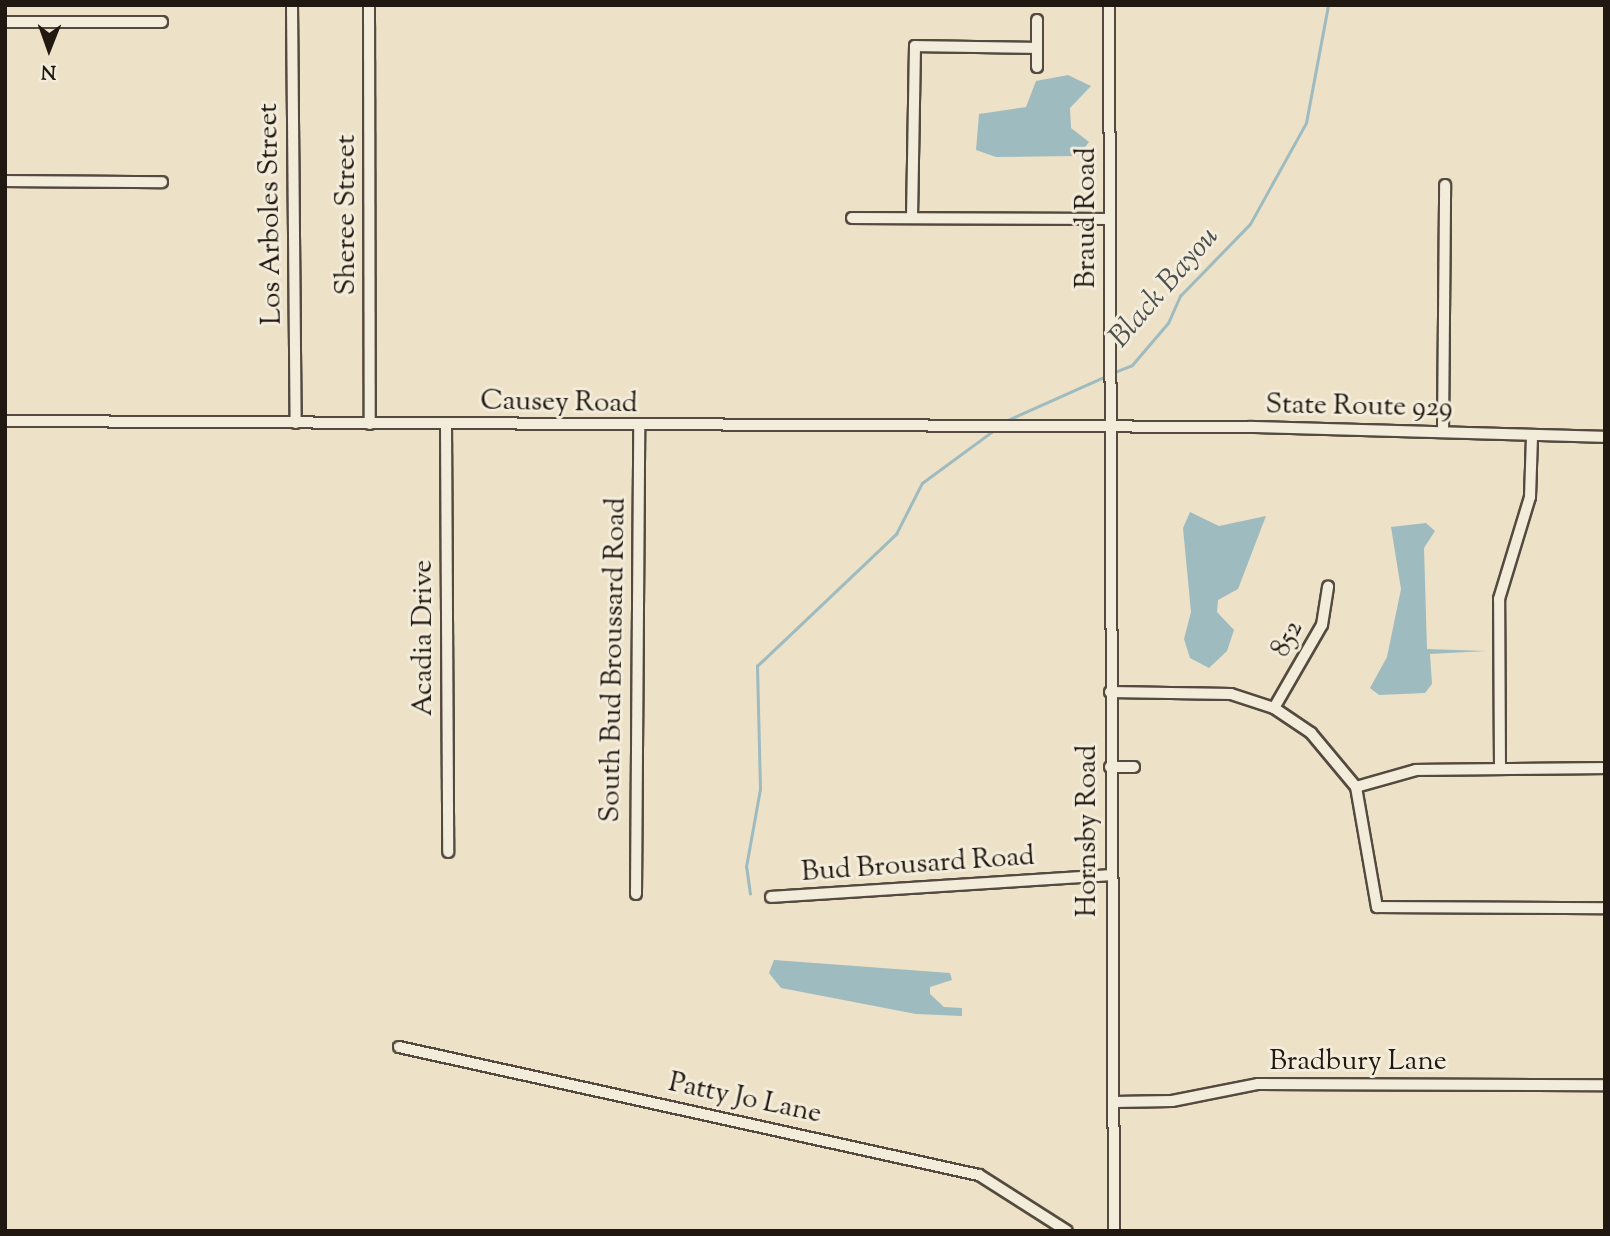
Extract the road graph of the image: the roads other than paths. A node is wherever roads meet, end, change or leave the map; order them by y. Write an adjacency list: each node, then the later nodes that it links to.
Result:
1 (292, 5): 16 (street, Los Arboles Street)
2 (369, 5): 17 (street, Sheree Street)
3 (1109, 5): 14 (street, Braud Road)
4 (1037, 20): 7 (street)
5 (5, 22): 6 (street)
6 (162, 22)
7 (1037, 48): 8 (street); 13 (street)
8 (1037, 67)
9 (5, 181): 10 (street)
10 (162, 182)
11 (1445, 185): 21 (street)
12 (852, 218): 13 (street)
13 (912, 218): 14 (street)
14 (1109, 219): 20 (street, Braud Road)
15 (5, 421): 16 (street, Causey Road)
16 (296, 423): 17 (street, Causey Road)
17 (370, 424): 18 (street, Causey Road)
18 (446, 424): 19 (street, Causey Road); 32 (street, Acadia Drive)
19 (639, 426): 20 (street, Causey Road); 34 (street, South Bud Broussard Road)
20 (1112, 430): 21 (street, State Route 929); 25 (street, Hornsby Road)
21 (1443, 431): 22 (street, State Route 929)
22 (1532, 436): 23 (street, State Route 929); 30 (street)
23 (1605, 437)
24 (1328, 586): 26 (street, 852)
25 (1110, 692): 26 (street); 27 (street, Hornsby Road)
26 (1274, 708): 31 (street)
27 (1110, 767): 28 (street); 33 (street, Hornsby Road)
28 (1134, 767)
29 (1605, 768): 30 (street)
30 (1500, 769): 31 (street)
31 (1356, 787): 36 (street)
32 (448, 852)
33 (1111, 875): 35 (street, Bud Brousard Road); 39 (street, Hornsby Road)
34 (636, 894)
35 (771, 897)
36 (1605, 908)
37 (399, 1046): 40 (street, Patty Jo Lane)
38 (1605, 1085): 39 (street, Bradbury Lane)
39 (1114, 1102): 41 (street, Hornsby Road)
40 (1067, 1231)
41 (1114, 1231)

